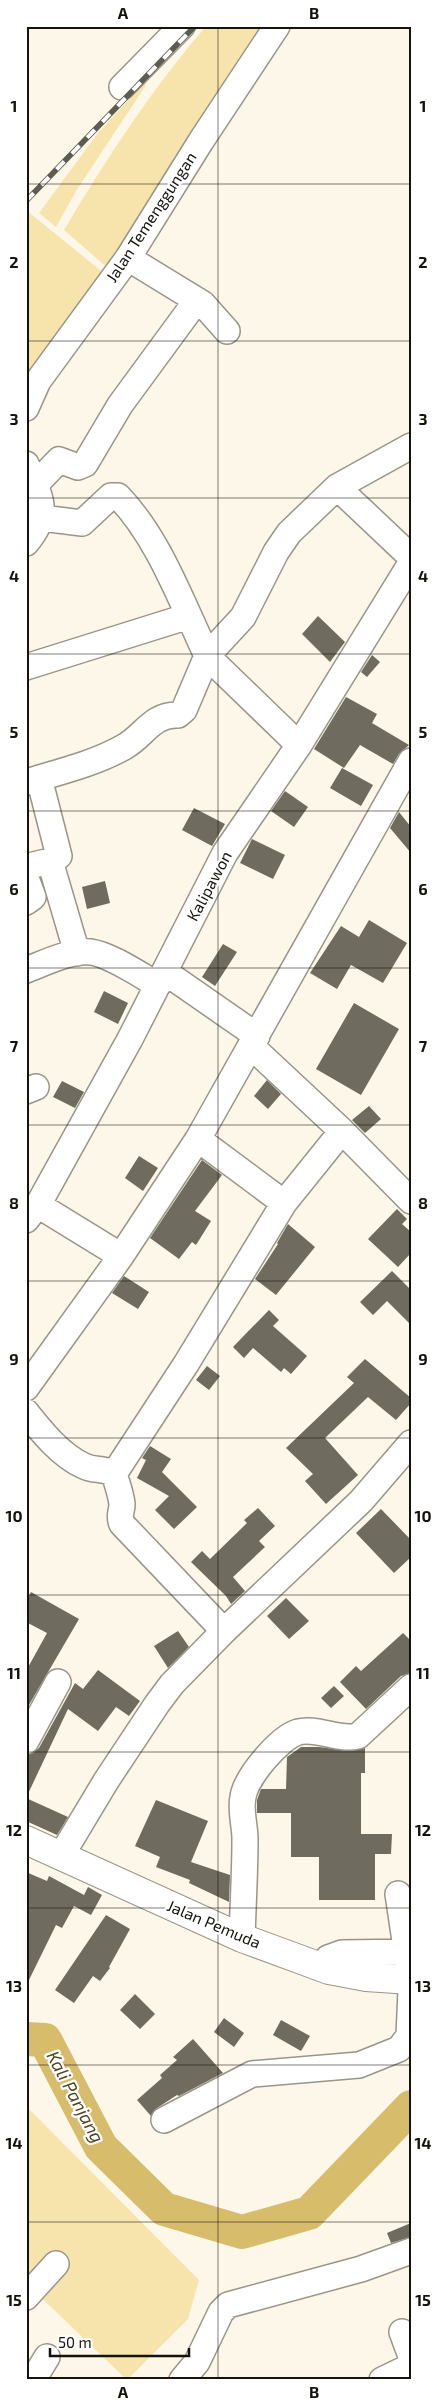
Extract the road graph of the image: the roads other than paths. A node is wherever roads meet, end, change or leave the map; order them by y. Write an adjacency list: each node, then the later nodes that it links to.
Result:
1 (182, 26): 3 (street)
2 (278, 26): 4 (street, Jalan Temenggungan)
3 (122, 87)
4 (128, 258): 5 (street); 7 (street, Jalan Temenggungan)
5 (197, 300): 6 (street); 9 (street)
6 (227, 331)
7 (26, 408)
8 (411, 446): 10 (street)
9 (31, 475): 11 (street)
10 (337, 487): 13 (street); 16 (street)
11 (42, 518): 12 (street); 15 (street)
12 (26, 543)
13 (411, 557)
14 (411, 563): 18 (street, Kalipawon)
15 (189, 616): 16 (street); 17 (street)
16 (206, 656): 18 (street); 20 (street)
17 (26, 667)
18 (299, 745): 27 (street, Kalipawon)
19 (411, 761): 28 (street)
20 (33, 780): 21 (street)
21 (50, 861): 22 (street); 25 (street)
22 (26, 869)
23 (26, 878): 24 (street)
24 (26, 902)
25 (77, 954): 26 (street); 27 (street)
26 (26, 970)
27 (162, 978): 28 (street); 33 (street, Kalipawon)
28 (254, 1041): 29 (street); 30 (street)
29 (342, 1131): 31 (street); 32 (street)
30 (198, 1139): 32 (street); 34 (street)
31 (411, 1201)
32 (284, 1203): 38 (street)
33 (32, 1212): 34 (street)
34 (121, 1256): 35 (street)
35 (26, 1388)
36 (26, 1412): 38 (street)
37 (411, 1443): 39 (street)
38 (114, 1474): 39 (street)
39 (224, 1631): 44 (street)
40 (58, 1682): 42 (street)
41 (411, 1687): 46 (street)
42 (26, 1741)
43 (26, 1840): 44 (main road, Jalan Pemuda)
44 (62, 1856): 46 (main road, Jalan Pemuda)
45 (398, 1894): 47 (street)
46 (242, 1938): 48 (main road, Jalan Pemuda)
47 (408, 1952): 48 (street); 49 (street)
48 (329, 1970): 49 (main road, Jalan Pemuda)
49 (411, 1979)
50 (411, 1990): 51 (street)
51 (164, 2120)
52 (411, 2251): 60 (street)
53 (56, 2264): 54 (street)
54 (26, 2297)
55 (402, 2332): 56 (street)
56 (411, 2356)
57 (47, 2358): 59 (street)
58 (411, 2366): 61 (street)
59 (33, 2380)
60 (182, 2380)
61 (382, 2380)

